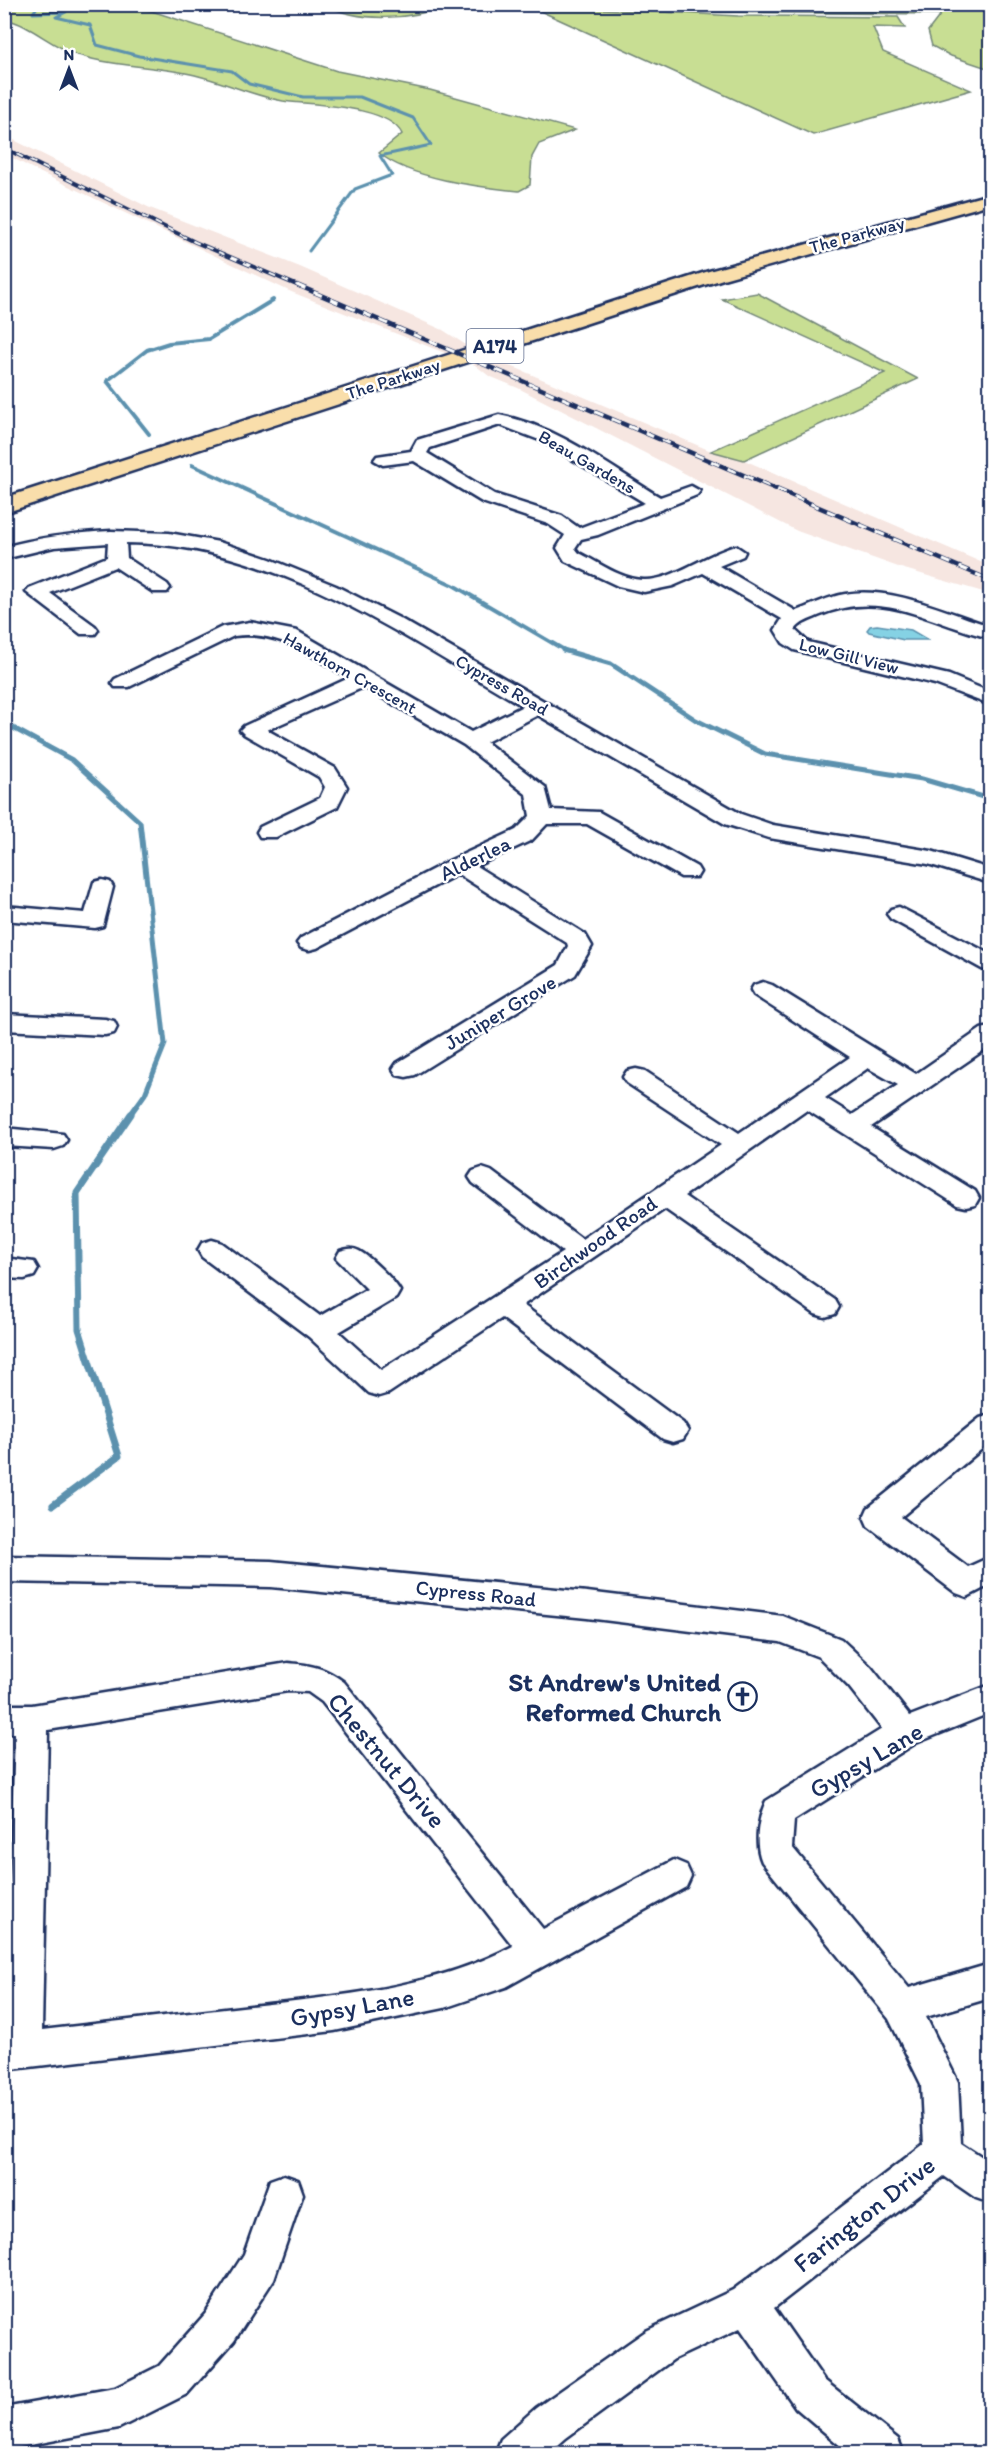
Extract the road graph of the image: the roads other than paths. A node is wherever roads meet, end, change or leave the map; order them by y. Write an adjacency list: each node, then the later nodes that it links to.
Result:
1 (990, 190): 6 (highway, The Parkway / A174)
2 (990, 199): 8 (highway, The Parkway / A174)
3 (417, 454): 4 (street, Beau Gardens); 7 (street, Beau Gardens); 9 (street)
4 (383, 460)
5 (691, 491): 7 (street, Beau Gardens)
6 (4, 492)
7 (659, 504): 9 (street, Beau Gardens)
8 (4, 506)
9 (574, 535): 14 (street)
10 (117, 538): 12 (street, Cypress Road); 13 (street); 22 (street, Cypress Road)
11 (736, 552): 14 (street)
12 (4, 553)
13 (117, 560): 15 (street); 17 (street)
14 (704, 566): 16 (street)
15 (160, 588)
16 (796, 618): 18 (street, Low Gill View); 21 (street, Low Gill View)
17 (88, 630)
18 (990, 632)
19 (364, 679): 20 (street, Hawthorn Crescent); 23 (street, Hawthorn Crescent); 25 (street)
20 (122, 683)
21 (990, 699)
22 (539, 706): 23 (street); 28 (street, Cypress Road)
23 (471, 741): 24 (street)
24 (541, 817): 26 (street, Alderlea); 27 (street)
25 (268, 832)
26 (459, 865): 32 (street, Alderlea); 39 (street, Juniper Grove)
27 (689, 872)
28 (990, 876)
29 (102, 887): 30 (street)
30 (4, 913)
31 (899, 914): 33 (street)
32 (309, 944)
33 (990, 964)
34 (763, 990): 38 (street)
35 (4, 1022): 36 (street)
36 (105, 1027)
37 (989, 1039): 41 (street)
38 (867, 1057): 41 (street); 42 (street, Birchwood Road)
39 (406, 1069)
40 (636, 1077): 46 (street)
41 (917, 1085): 43 (street)
42 (806, 1098): 43 (street); 46 (street, Birchwood Road)
43 (852, 1127): 49 (street)
44 (4, 1137): 45 (street)
45 (54, 1140)
46 (739, 1145): 48 (street, Birchwood Road)
47 (482, 1177): 51 (street)
48 (664, 1195): 51 (street, Birchwood Road); 54 (street)
49 (966, 1198)
50 (212, 1250): 55 (street, Birchwood Road)
51 (582, 1253): 53 (street, Birchwood Road)
52 (350, 1258): 55 (street)
53 (504, 1305): 55 (street, Birchwood Road); 57 (street)
54 (825, 1306)
55 (319, 1330)
56 (990, 1426): 59 (street)
57 (673, 1431)
58 (4, 1569): 62 (street, Cypress Road)
59 (990, 1569)
60 (990, 1699): 62 (street, Gypsy Lane)
61 (18, 1719): 65 (street, Chestnut Drive); 68 (street)
62 (904, 1733): 63 (street, Gypsy Lane)
63 (778, 1812): 67 (street, Farington Drive)
64 (674, 1876): 65 (street, Gypsy Lane)
65 (538, 1950): 68 (street, Gypsy Lane)
66 (990, 1981): 67 (street)
67 (902, 2007): 69 (street, Farington Drive)
68 (14, 2051)
69 (943, 2153): 70 (street); 72 (street, Farington Drive)
70 (990, 2184)
71 (284, 2194): 73 (street)
72 (747, 2304): 74 (street, Farington Drive); 75 (street)
73 (4, 2428)
74 (516, 2454)
75 (883, 2454)

